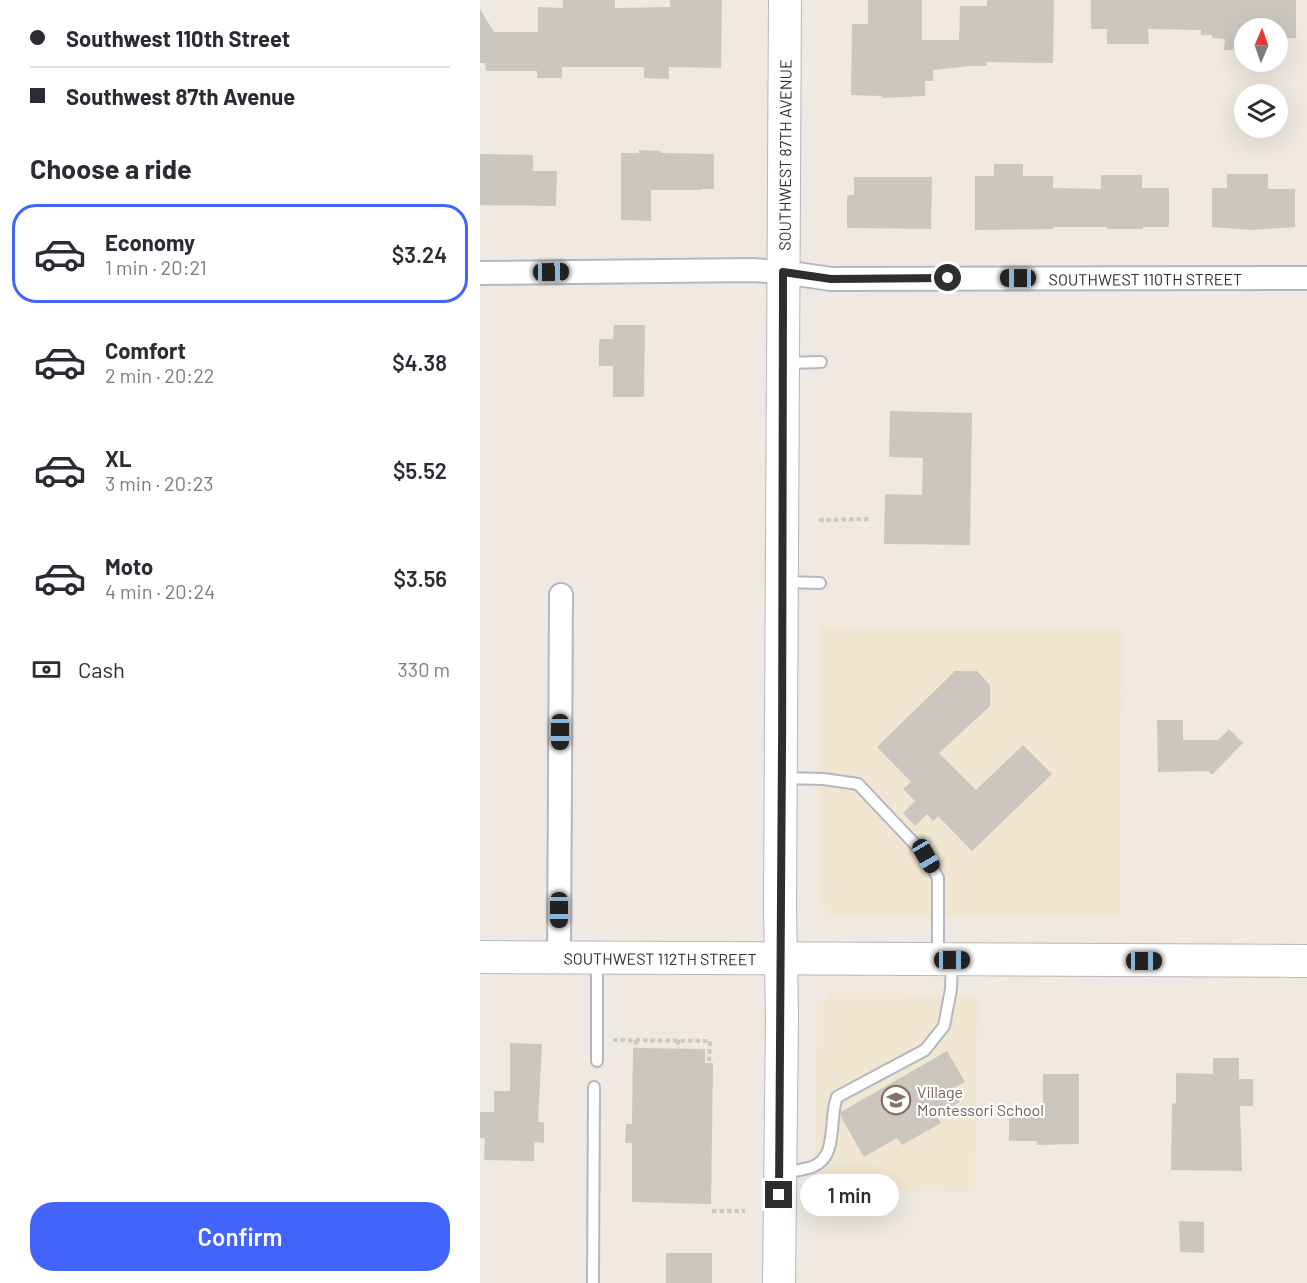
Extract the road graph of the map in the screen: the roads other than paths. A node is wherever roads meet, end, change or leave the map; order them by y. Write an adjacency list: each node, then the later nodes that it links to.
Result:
1 (784, 0): 2 (main road, SOUTHWEST 87TH AVENUE)
2 (783, 272): 3 (street, SOUTHWEST 110TH STREET); 4 (street, SOUTHWEST 110TH STREET); 6 (main road, SOUTHWEST 87TH AVENUE)
3 (480, 273)
4 (1307, 278)
5 (821, 362): 6 (lane)
6 (783, 363): 7 (main road, SOUTHWEST 87TH AVENUE)
7 (782, 582): 8 (lane); 10 (main road, SOUTHWEST 87TH AVENUE)
8 (820, 583)
9 (561, 594): 11 (street)
10 (782, 778): 14 (main road, SOUTHWEST 87TH AVENUE); 15 (lane)
11 (559, 956): 12 (main road, SOUTHWEST 112TH STREET); 13 (main road, SOUTHWEST 112TH STREET)
12 (480, 957)
13 (597, 957): 14 (main road, SOUTHWEST 112TH STREET); 17 (lane)
14 (781, 958): 15 (main road, SOUTHWEST 112TH STREET); 19 (main road, SOUTHWEST 87TH AVENUE)
15 (945, 960): 16 (main road, SOUTHWEST 112TH STREET); 19 (lane)
16 (1307, 961)
17 (597, 1061)
18 (594, 1087): 20 (lane)
19 (780, 1173): 21 (main road, SOUTHWEST 87TH AVENUE)
20 (593, 1283)
21 (779, 1283)

